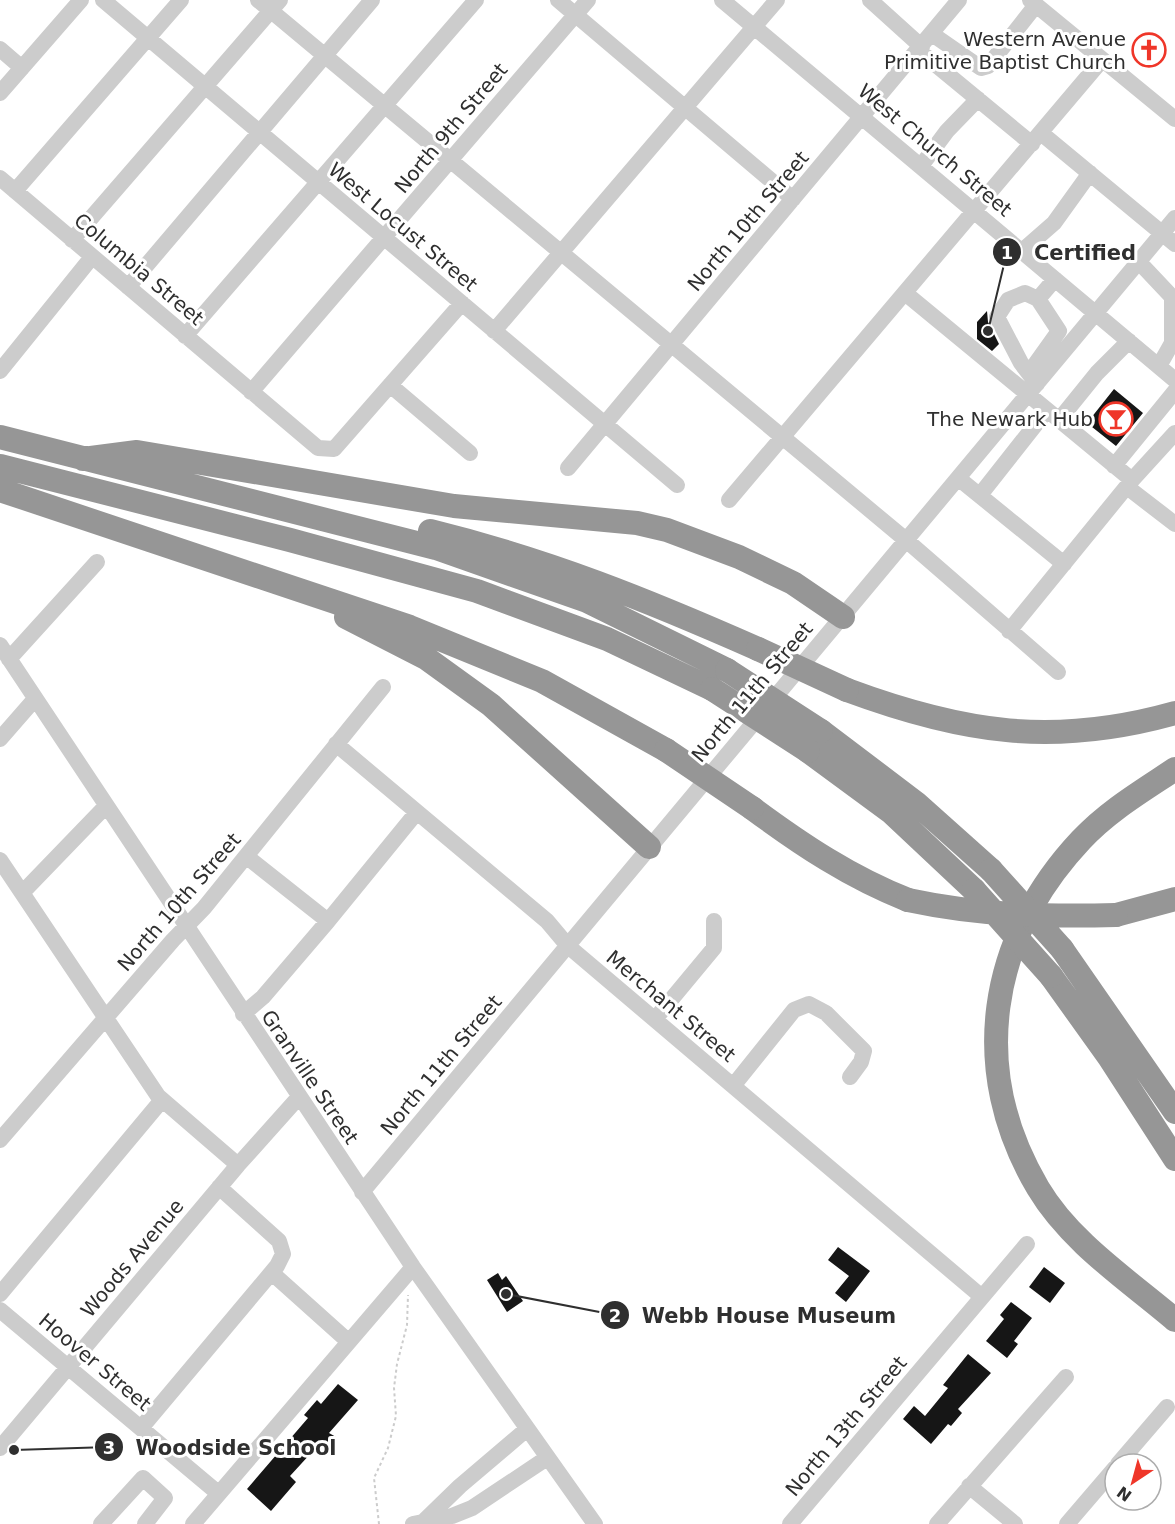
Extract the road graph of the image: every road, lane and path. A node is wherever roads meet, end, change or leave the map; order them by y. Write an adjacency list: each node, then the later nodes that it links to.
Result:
1 (81, 0): 21 (street)
2 (103, 0): 16 (street, West Locust Street)
3 (181, 0): 16 (street)
4 (372, 0): 19 (street)
5 (476, 0): 25 (street)
6 (558, 0): 14 (street)
7 (588, 0): 14 (street, North 9th Street)
8 (722, 0): 15 (street, West Church Street)
9 (777, 0): 15 (street)
10 (870, 0): 17 (street)
11 (959, 0): 17 (street, North 10th Street)
12 (1033, 2): 17 (street); 20 (street)
13 (270, 3): 19 (street); 22 (street)
14 (575, 15): 26 (street); 31 (street, North 9th Street)
15 (754, 28): 26 (street); 27 (street, West Church Street)
16 (149, 39): 22 (street, West Locust Street); 36 (street)
17 (924, 44): 24 (street); 27 (street, North 10th Street)
18 (0, 49): 21 (street)
19 (325, 56): 25 (street); 29 (street)
20 (1101, 61): 28 (street); 30 (street)
21 (22, 68): 23 (street)
22 (204, 86): 29 (street, West Locust Street); 42 (street)
23 (0, 93)
24 (978, 99): 30 (street); 32 (street)
25 (384, 106): 31 (street); 35 (street)
26 (686, 108): 37 (street); 44 (street)
27 (861, 116): 32 (street, West Church Street); 37 (street, North 10th Street)
28 (1175, 119)
29 (260, 134): 35 (street, West Locust Street); 48 (street)
30 (1037, 138): 33 (street); 38 (street)
31 (450, 161): 40 (street, North 9th Street); 44 (street)
32 (921, 166): 38 (street, West Church Street)
33 (1090, 173): 41 (street); 43 (street)
34 (0, 178): 36 (street, Columbia Street)
35 (319, 183): 40 (street, West Locust Street); 54 (street)
36 (15, 191): 42 (street, Columbia Street)
37 (793, 200): 56 (street, North 10th Street)
38 (973, 210): 43 (street, West Church Street); 49 (street)
39 (1175, 218): 41 (street, North 11th Street)
40 (385, 239): 51 (street, West Locust Street); 62 (street, North 9th Street)
41 (1169, 239): 46 (street, North 11th Street)
42 (72, 240): 45 (street, Columbia Street)
43 (1022, 251): 47 (street, West Church Street)
44 (563, 253): 53 (street); 56 (street)
45 (92, 257): 48 (street, Columbia Street); 58 (street)
46 (1139, 262): 52 (street, North 11th Street); 57 (street)
47 (1055, 279): 50 (street); 52 (street, West Church Street)
48 (128, 287): 54 (street, Columbia Street)
49 (905, 293): 60 (street); 68 (street)
50 (1038, 298): 60 (street); 60 (street)
51 (462, 303): 53 (street, West Locust Street); 61 (street)
52 (1096, 313): 55 (street, West Church Street); 60 (street, North 11th Street)
53 (494, 330): 65 (street, West Locust Street)
54 (185, 336): 62 (street, Columbia Street)
55 (1129, 341): 57 (street, West Church Street); 64 (street)
56 (672, 345): 65 (street, North 10th Street); 68 (street)
57 (1159, 366): 59 (street, West Church Street)
58 (0, 370)
59 (1175, 380)
60 (1031, 384): 64 (street); 74 (street, North 11th Street)
61 (390, 385): 62 (street, Columbia Street); 69 (street)
62 (251, 392)
63 (1175, 392): 72 (street)
64 (1053, 415): 72 (street); 78 (street)
65 (605, 423): 73 (street, North 10th Street); 76 (street, West Locust Street)
66 (1175, 433): 75 (street)
67 (0, 437): 70 (highway)
68 (782, 439): 79 (street); 82 (street)
69 (470, 453)
70 (83, 459): 81 (highway); 86 (highway)
71 (0, 466): 90 (highway)
72 (1114, 466): 75 (street)
73 (568, 468)
74 (958, 478): 78 (street); 82 (street, North 11th Street)
75 (1130, 484): 80 (street); 84 (street)
76 (677, 485)
77 (0, 490): 85 (highway)
78 (980, 495): 84 (street)
79 (729, 500)
80 (1175, 524)
81 (364, 530): 90 (highway); 93 (highway, bridge)
82 (906, 540): 86 (street, North 11th Street); 87 (street)
83 (97, 562): 88 (street)
84 (1064, 564): 87 (street)
85 (330, 600): 99 (highway); 103 (highway, bridge)
86 (843, 617): 99 (street, North 11th Street)
87 (1009, 631): 89 (street)
88 (4, 652): 92 (street, Granville Street)
89 (1058, 672)
90 (720, 679): 115 (highway, bridge); 117 (highway, bridge)
91 (383, 687): 95 (street, North 10th Street)
92 (34, 700): 94 (street); 97 (street, Granville Street)
93 (1175, 713)
94 (0, 739)
95 (336, 744): 98 (street, Merchant Street); 100 (street, North 10th Street)
96 (1175, 769): 128 (highway)
97 (105, 807): 102 (street); 106 (street, Granville Street)
98 (417, 812): 104 (street); 107 (street, Merchant Street)
99 (649, 847): 107 (street, North 11th Street)
100 (248, 857): 104 (street); 106 (street, North 10th Street)
101 (0, 860): 102 (street)
102 (22, 893): 109 (street)
103 (1175, 899)
104 (328, 921): 108 (street)
105 (714, 921): 110 (street)
106 (187, 927): 108 (street, Granville Street); 109 (street, North 10th Street)
107 (568, 946): 110 (street, Merchant Street); 120 (street, North 11th Street)
108 (243, 1014): 113 (street, Granville Street)
109 (105, 1018): 114 (street); 116 (street, North 10th Street)
110 (654, 1019): 112 (street, Merchant Street)
111 (850, 1077): 112 (street)
112 (733, 1086): 126 (street, Merchant Street)
113 (298, 1098): 118 (street, Woods Avenue); 120 (street, Granville Street)
114 (162, 1100): 118 (street); 125 (street)
115 (1175, 1112)
116 (0, 1140)
117 (1175, 1159)
118 (238, 1165): 119 (street, Woods Avenue)
119 (219, 1188): 123 (street); 130 (street, Woods Avenue)
120 (362, 1192): 122 (street, Granville Street)
121 (1027, 1244): 126 (street, North 13th Street)
122 (413, 1267): 124 (street); 134 (street, Granville Street)
123 (272, 1273): 129 (street); 133 (street)
124 (400, 1282): 129 (street); 145 (path)
125 (0, 1294)
126 (982, 1297): 147 (street, North 13th Street)
127 (0, 1310): 130 (street, Hoover Street)
128 (1175, 1320)
129 (349, 1342): 140 (street)
130 (68, 1366): 133 (street, Hoover Street); 135 (street, Woods Avenue)
131 (1066, 1377): 139 (street)
132 (1167, 1407): 136 (street)
133 (141, 1428): 140 (street, Hoover Street)
134 (527, 1429): 137 (street, Granville Street); 141 (street)
135 (0, 1448)
136 (1128, 1452)
137 (547, 1458): 141 (street); 146 (street, Granville Street)
138 (1103, 1482): 150 (street)
139 (969, 1486): 148 (street); 149 (street)
140 (218, 1493): 144 (street)
141 (419, 1522)
142 (101, 1524): 143 (street)
143 (145, 1524)
144 (193, 1524)
145 (379, 1524)
146 (595, 1524)
147 (790, 1524)
148 (937, 1524)
149 (1015, 1524)
150 (1067, 1524)

